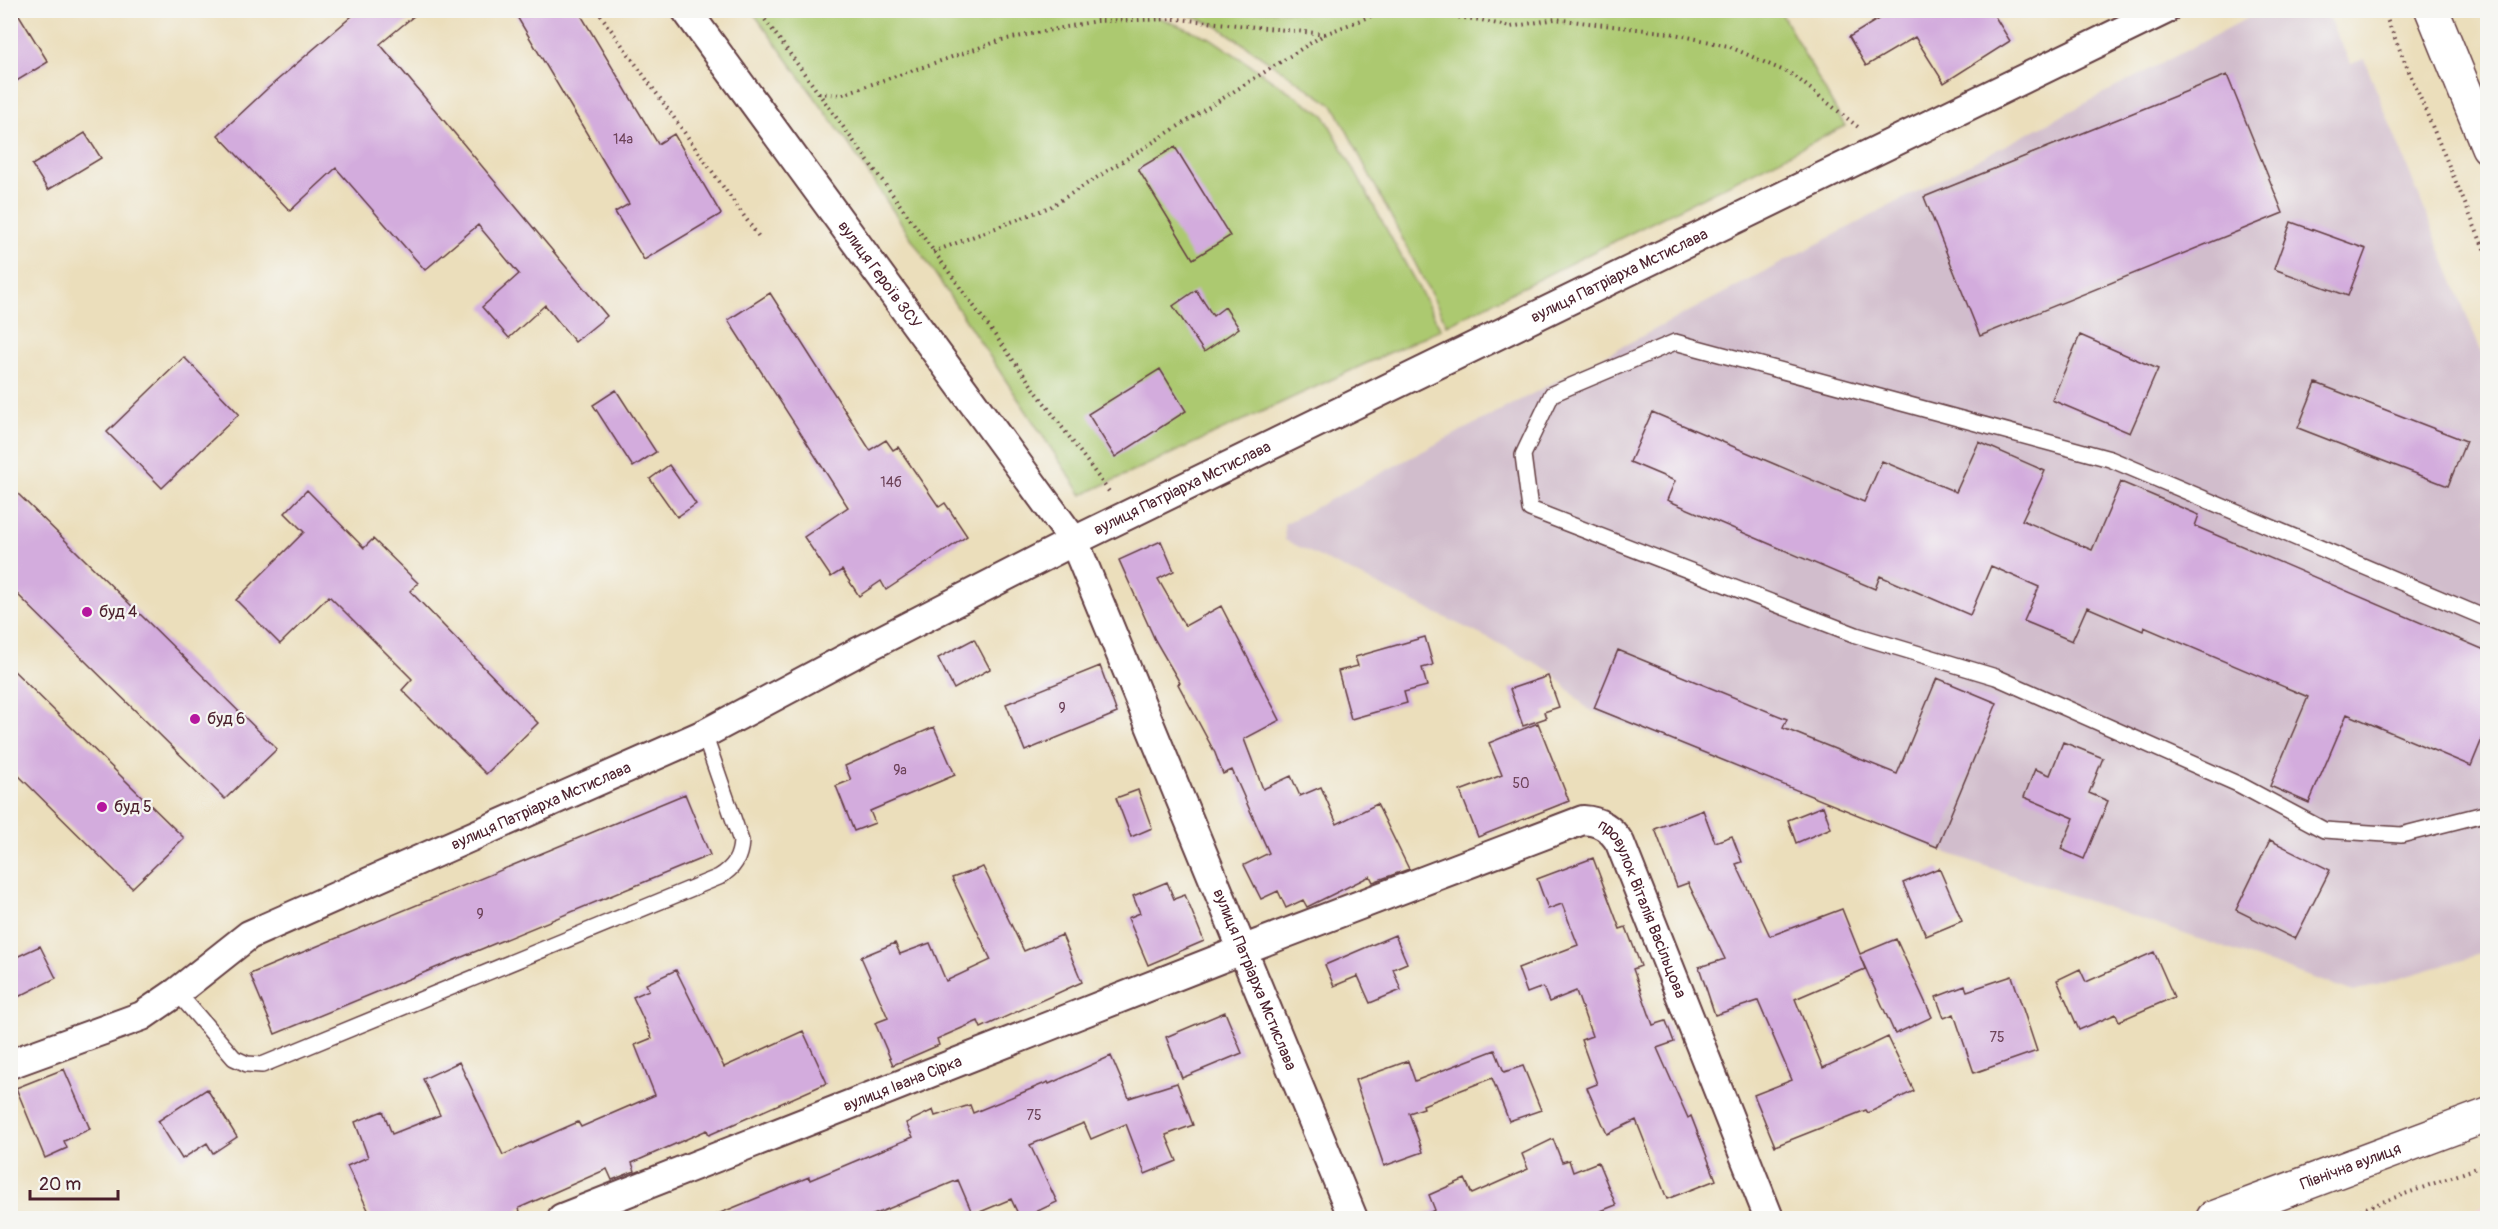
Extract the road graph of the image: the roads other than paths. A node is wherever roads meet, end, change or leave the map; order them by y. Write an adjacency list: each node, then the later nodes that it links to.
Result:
1 (686, 10): 5 (street, вулиця Героїв ЗСУ)
2 (2165, 10): 5 (street, вулиця Патріарха Мстислава)
3 (2432, 10): 4 (street)
4 (2487, 147)
5 (1074, 541): 7 (street, вулиця Патріарха Мстислава); 9 (street, вулиця Патріарха Мстислава)
6 (2487, 619): 8 (lane)
7 (704, 734): 10 (street, вулиця Патріарха Мстислава); 10 (lane)
8 (2487, 813)
9 (1242, 950): 13 (street, вулиця Івана Сірка); 14 (street, вулиця Патріарха Мстислава); 15 (street, провулок Віталія Васільцова)
10 (177, 992): 11 (street, вулиця Патріарха Мстислава)
11 (10, 1064)
12 (2487, 1115): 16 (street, Північна вулиця)
13 (562, 1218)
14 (1353, 1218)
15 (1769, 1218)
16 (2213, 1218)

